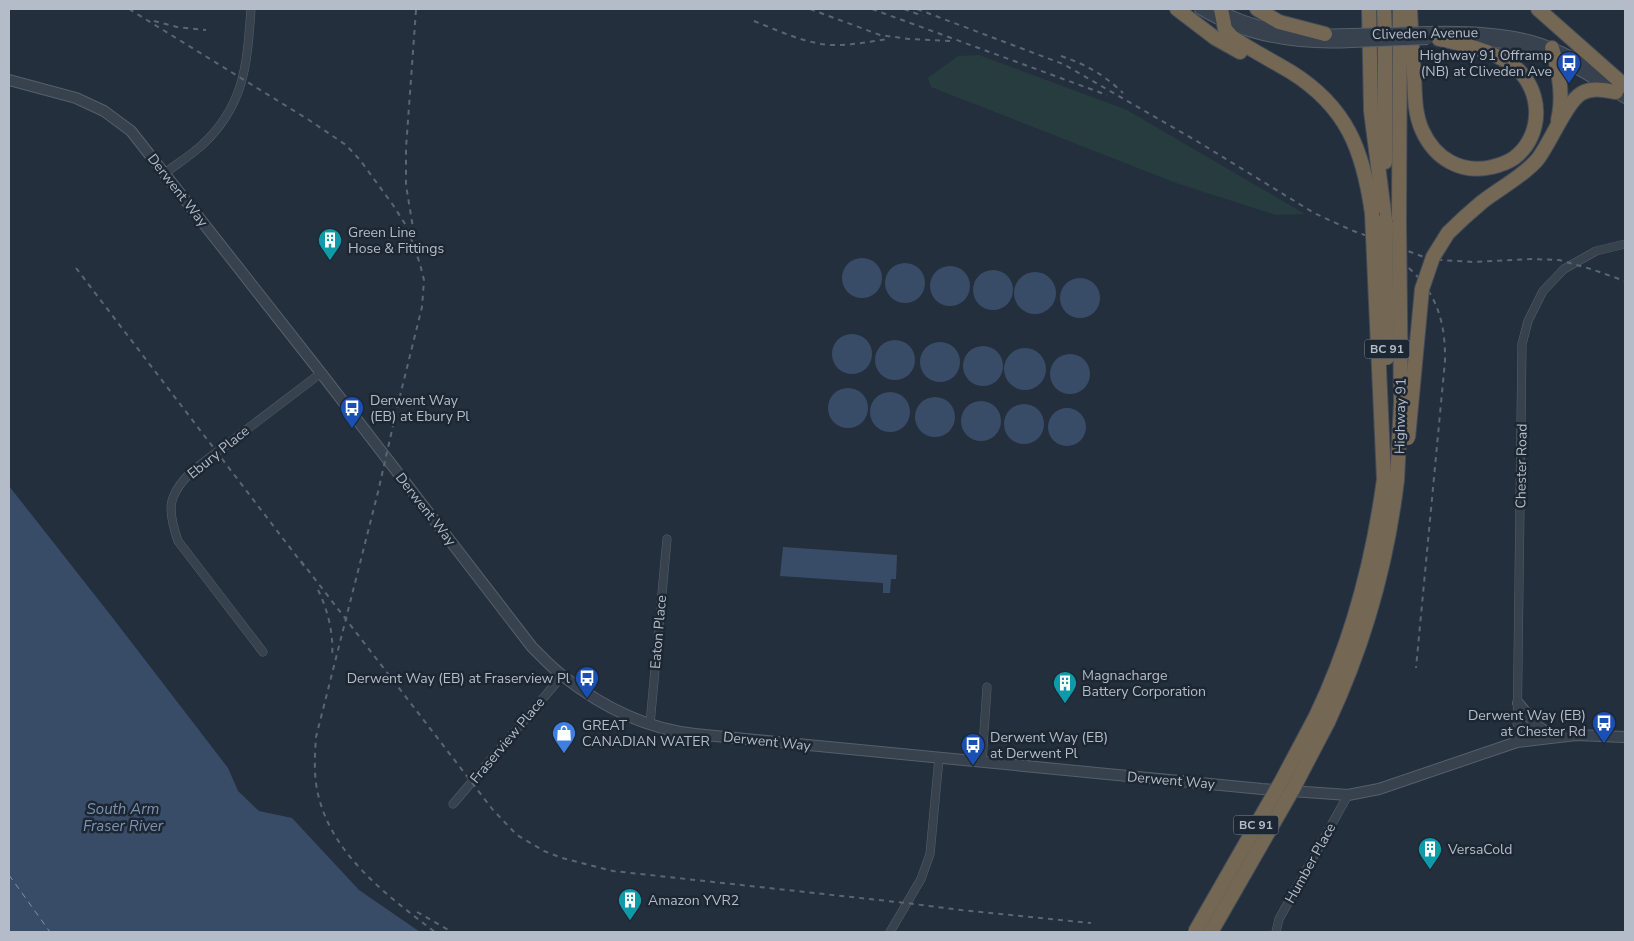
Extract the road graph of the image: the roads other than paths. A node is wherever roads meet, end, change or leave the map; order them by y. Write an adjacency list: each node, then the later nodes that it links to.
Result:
1 (252, 9): 19 (street)
2 (1177, 9): 17 (highway)
3 (1200, 9): 10 (street, Cliveden Avenue)
4 (1257, 9): 11 (highway)
5 (1369, 9): 20 (highway)
6 (1384, 9): 20 (highway, BC 91)
7 (1400, 9): 23 (highway, Highway 91 / BC 91, bridge)
8 (1410, 9): 12 (highway)
9 (1538, 9): 16 (highway)
10 (1221, 13): 11 (street, Cliveden Avenue); 13 (street, Cliveden Avenue); 17 (highway)
11 (1325, 34): 13 (street, Cliveden Avenue)
12 (1432, 37): 13 (street, Cliveden Avenue, bridge); 14 (street, Cliveden Avenue)
13 (1351, 38)
14 (1553, 53): 16 (street, Cliveden Avenue); 18 (highway)
15 (9, 80): 19 (street, Derwent Way)
16 (1623, 91): 18 (highway)
17 (1333, 108): 23 (highway, bridge)
18 (1556, 128): 23 (highway, bridge)
19 (165, 173): 22 (street, Derwent Way)
20 (1385, 220): 23 (highway, BC 91, bridge)
21 (1625, 244): 28 (street, Chester Road)
22 (321, 372): 25 (street, Ebury Place); 26 (street, Derwent Way)
23 (1391, 479): 29 (highway, Highway 91 / BC 91)
24 (667, 539): 30 (street, Eaton Place)
25 (263, 652)
26 (562, 676): 30 (street, Derwent Way); 37 (street, Fraserview Place)
27 (987, 687): 35 (street)
28 (1518, 703): 31 (street); 33 (street, Chester Road)
29 (1322, 719): 39 (highway, BC 91, bridge); 40 (highway, BC 91, bridge)
30 (650, 724): 34 (street, Derwent Way)
31 (1554, 737): 32 (street, Derwent Way); 33 (street, Derwent Way)
32 (1625, 737)
33 (1517, 742): 36 (street, Derwent Way)
34 (940, 758): 35 (street, Derwent Way); 38 (street)
35 (982, 762): 36 (street, Derwent Way)
36 (1348, 795): 41 (street, Humber Place)
37 (453, 804)
38 (890, 932)
39 (1195, 932)
40 (1211, 932)
41 (1276, 932)

